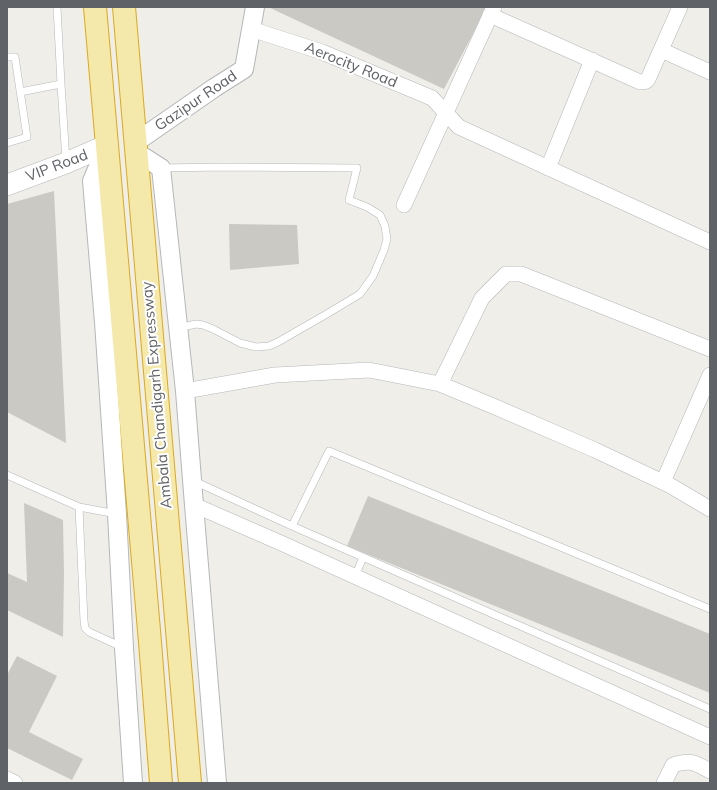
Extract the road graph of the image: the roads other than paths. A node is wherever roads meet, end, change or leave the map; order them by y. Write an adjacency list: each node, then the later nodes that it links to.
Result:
1 (57, 7): 12 (lane)
2 (95, 7): 16 (highway, Ambala Chandigarh Expressway)
3 (124, 7): 17 (highway, Ambala Chandigarh Expressway)
4 (255, 7): 7 (street, Gazipur Road)
5 (680, 7): 8 (street)
6 (492, 11): 10 (street); 14 (street)
7 (251, 29): 14 (street, Aerocity Road); 17 (street, Gazipur Road)
8 (661, 50): 10 (street); 11 (street)
9 (7, 57): 13 (lane)
10 (592, 60): 20 (street)
11 (710, 72)
12 (61, 84): 13 (lane); 18 (lane)
13 (20, 92): 15 (lane)
14 (446, 112): 20 (street, Aerocity Road); 22 (street)
15 (7, 143)
16 (107, 145): 18 (main road, VIP Road); 35 (street); 47 (highway, Ambala Chandigarh Expressway)
17 (136, 147): 19 (street); 48 (highway, Ambala Chandigarh Expressway)
18 (66, 163): 21 (main road, VIP Road)
19 (161, 168): 24 (street); 24 (lane)
20 (548, 168): 23 (street, Aerocity Road)
21 (7, 185)
22 (404, 205)
23 (710, 242)
24 (178, 328): 28 (street)
25 (710, 349): 27 (street)
26 (710, 375): 31 (street)
27 (440, 384): 28 (street); 31 (street)
28 (185, 391): 30 (street)
29 (7, 475): 33 (lane)
30 (192, 480): 32 (street); 36 (lane)
31 (663, 482): 34 (street)
32 (194, 505): 38 (street); 49 (street)
33 (79, 507): 35 (lane); 40 (lane)
34 (710, 509)
35 (117, 514): 40 (street)
36 (292, 526): 37 (lane); 39 (lane)
37 (363, 557): 38 (lane); 41 (lane)
38 (355, 577): 42 (street)
39 (710, 609)
40 (124, 648): 46 (street)
41 (710, 709)
42 (710, 738)
43 (710, 771): 50 (street)
44 (7, 779): 45 (street)
45 (15, 783)
46 (133, 783)
47 (161, 783)
48 (190, 783)
49 (217, 783)
50 (664, 783)

